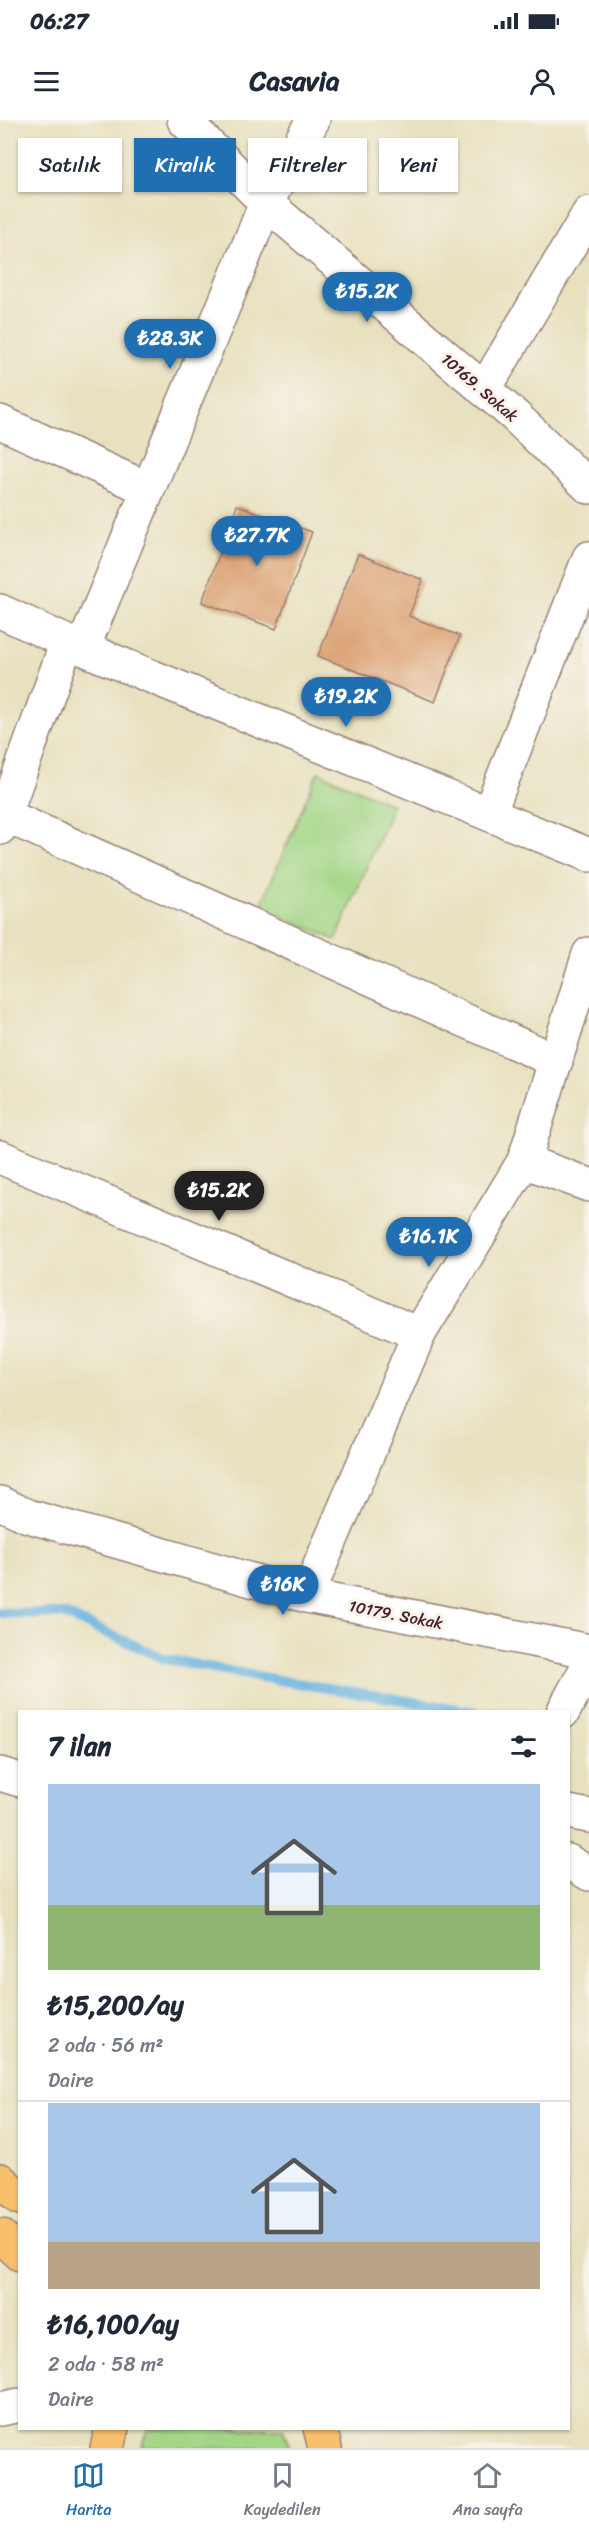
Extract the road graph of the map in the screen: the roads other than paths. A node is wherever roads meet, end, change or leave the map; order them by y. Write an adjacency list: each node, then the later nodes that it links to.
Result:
1 (184, 120): 3 (street, 10169. Sokak)
2 (313, 120): 3 (street)
3 (266, 203): 5 (street, 10169. Sokak); 8 (street)
4 (589, 213): 5 (street)
5 (484, 390): 7 (street, 10169. Sokak)
6 (0, 422): 8 (street)
7 (589, 487)
8 (148, 489): 11 (street)
9 (589, 558): 12 (street)
10 (0, 611): 11 (street)
11 (75, 645): 12 (street); 13 (street)
12 (489, 814): 14 (street)
13 (2, 819): 16 (street)
14 (589, 855)
15 (589, 954): 16 (street)
16 (555, 1061): 18 (street)
17 (0, 1157): 20 (street)
18 (524, 1161): 19 (street); 20 (street)
19 (589, 1185)
20 (419, 1334): 22 (street)
21 (0, 1503): 22 (street, 10179. Sokak)
22 (307, 1596): 23 (street, 10179. Sokak)
23 (589, 1652)
24 (589, 1664): 25 (street)
25 (564, 1710)
26 (0, 1774): 27 (street)
27 (18, 1779)
28 (570, 1812): 29 (street)
29 (589, 1816)
30 (570, 1862): 31 (street)
31 (589, 1874)
32 (0, 2180): 33 (main road)
33 (18, 2196)
34 (0, 2235): 35 (main road)
35 (18, 2252)
36 (18, 2406): 37 (street)
37 (0, 2409)
38 (112, 2430): 40 (main road)
39 (320, 2430): 41 (main road)
40 (107, 2448)
41 (325, 2448)

